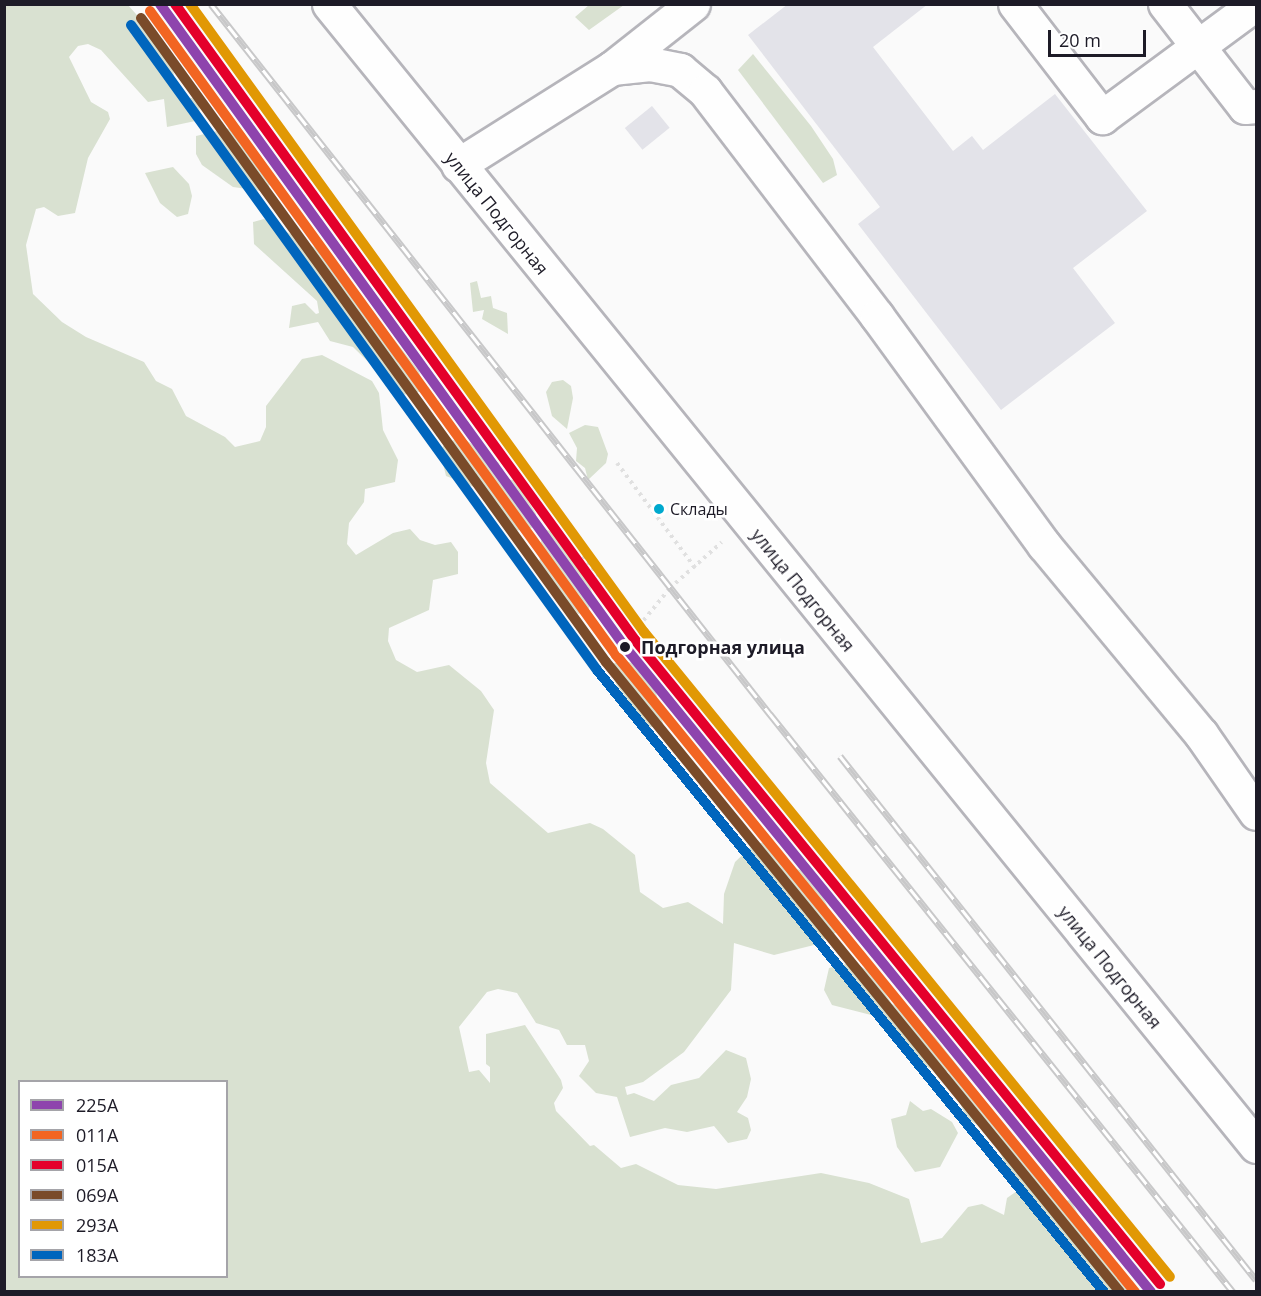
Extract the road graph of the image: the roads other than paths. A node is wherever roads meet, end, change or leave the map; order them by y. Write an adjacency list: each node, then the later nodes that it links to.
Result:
1 (329, 4): 9 (main road, улица Подгорная)
2 (693, 4): 7 (main road)
3 (1015, 4): 6 (main road)
4 (1165, 4): 6 (main road)
5 (1255, 4): 6 (main road)
6 (1198, 47): 8 (main road)
7 (612, 68): 9 (main road); 10 (main road)
8 (1257, 106)
9 (458, 165): 11 (main road, улица Подгорная)
10 (1257, 813)
11 (1257, 1146)

